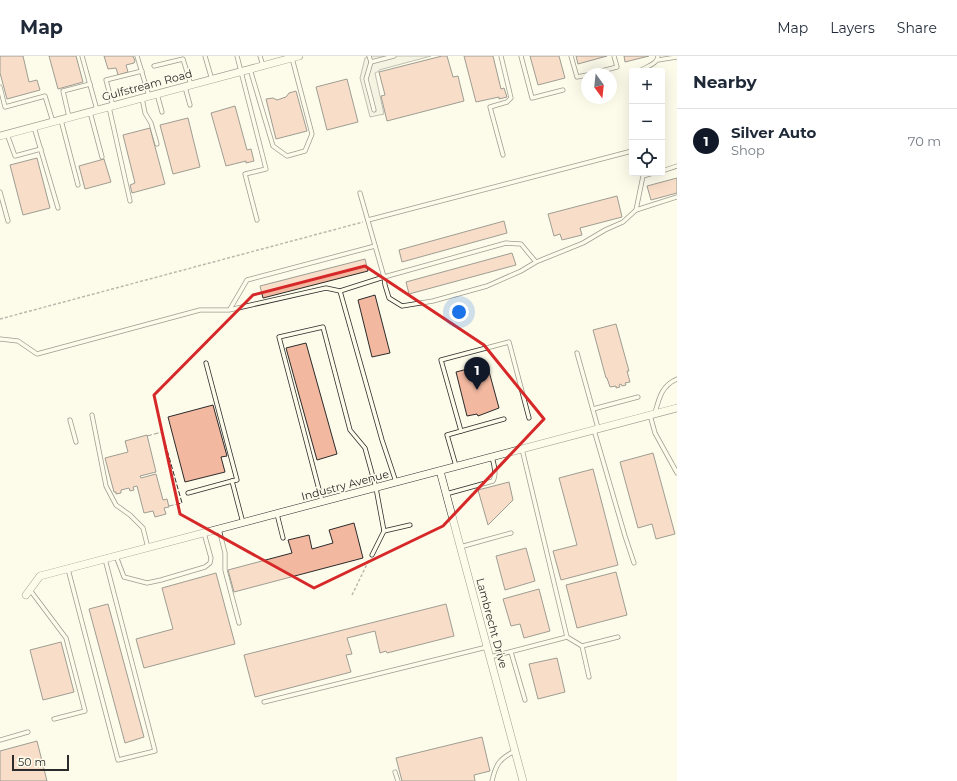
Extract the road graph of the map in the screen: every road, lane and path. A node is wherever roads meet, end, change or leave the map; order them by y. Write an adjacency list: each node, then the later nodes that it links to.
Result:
1 (82, 56): 25 (lane)
2 (137, 56): 21 (lane)
3 (205, 56): 24 (lane)
4 (237, 56): 22 (lane)
5 (260, 56): 17 (lane)
6 (369, 56): 15 (lane)
7 (394, 56): 15 (lane)
8 (501, 56): 44 (lane)
9 (521, 56): 28 (lane)
10 (571, 56): 23 (lane)
11 (614, 56): 18 (lane)
12 (296, 57): 17 (street, Gulfstream Road); 20 (lane)
13 (677, 57): 14 (lane)
14 (658, 58): 19 (lane)
15 (371, 62): 33 (lane)
16 (154, 66): 26 (lane)
17 (263, 66): 20 (street, Gulfstream Road)
18 (613, 68)
19 (644, 68)
20 (250, 69): 22 (street, Gulfstream Road)
21 (142, 71): 30 (lane); 32 (lane)
22 (241, 72): 24 (street, Gulfstream Road); 56 (lane)
23 (581, 76)
24 (212, 80): 26 (street, Gulfstream Road)
25 (90, 84): 34 (lane); 36 (lane)
26 (188, 86): 29 (street, Gulfstream Road); 31 (lane)
27 (0, 87): 38 (lane)
28 (563, 90)
29 (157, 94): 30 (street, Gulfstream Road); 35 (lane)
30 (145, 97): 32 (street, Gulfstream Road); 41 (lane)
31 (190, 105)
32 (111, 106): 34 (street, Gulfstream Road); 53 (lane)
33 (374, 110)
34 (94, 111): 36 (street, Gulfstream Road); 45 (lane)
35 (162, 112)
36 (69, 118): 37 (street, Gulfstream Road)
37 (61, 120): 38 (street, Gulfstream Road); 49 (lane)
38 (53, 122): 39 (street, Gulfstream Road)
39 (34, 127): 40 (street, Gulfstream Road); 42 (lane)
40 (3, 135): 42 (lane)
41 (157, 144)
42 (41, 149): 54 (lane)
43 (629, 151): 57 (lane)
44 (503, 155)
45 (102, 157)
46 (677, 166): 47 (lane)
47 (665, 170)
48 (643, 176): 55 (lane)
49 (78, 185)
50 (0, 192): 58 (lane)
51 (360, 193): 57 (lane)
52 (677, 197): 55 (lane)
53 (130, 201)
54 (58, 208)
55 (636, 210): 60 (lane)
56 (257, 220)
57 (368, 220): 59 (lane); 64 (path)
58 (8, 221)
59 (375, 246): 61 (lane); 63 (lane)
60 (536, 262): 61 (lane); 61 (lane)
61 (384, 277): 62 (lane)
62 (340, 291): 63 (lane); 86 (lane)
63 (229, 310): 65 (lane)
64 (0, 319)
65 (0, 339)
66 (577, 353): 71 (lane)
67 (206, 363): 85 (lane)
68 (677, 379): 72 (lane)
69 (638, 397): 71 (lane)
70 (677, 408): 72 (street, Industry Avenue)
71 (593, 409): 77 (lane)
72 (653, 414): 77 (street, Industry Avenue); 84 (lane)
73 (92, 415): 100 (lane)
74 (529, 418): 78 (lane)
75 (70, 420): 79 (lane)
76 (504, 420): 78 (lane)
77 (596, 429): 80 (street, Industry Avenue); 104 (lane)
78 (461, 431): 82 (lane)
79 (76, 442)
80 (522, 449): 81 (street, Industry Avenue); 109 (lane)
81 (492, 457): 82 (street, Industry Avenue); 89 (lane)
82 (456, 467): 83 (street, Industry Avenue)
83 (440, 471): 86 (street, Industry Avenue); 89 (street, Lambrecht Drive)
84 (677, 473)
85 (232, 481): 88 (lane); 92 (lane)
86 (396, 483): 87 (street, Industry Avenue)
87 (376, 488): 90 (street, Industry Avenue); 90 (lane); 95 (lane)
88 (188, 493)
89 (446, 494): 99 (street, Lambrecht Drive)
90 (323, 502): 91 (street, Industry Avenue)
91 (277, 514): 92 (street, Industry Avenue); 98 (lane)
92 (244, 523): 94 (street, Industry Avenue)
93 (410, 525): 95 (lane)
94 (219, 529): 96 (street, Industry Avenue); 108 (lane)
95 (384, 531): 101 (lane)
96 (204, 533): 100 (street, Industry Avenue); 102 (lane)
97 (511, 533): 99 (lane)
98 (283, 538)
99 (460, 547): 111 (street, Lambrecht Drive)
100 (148, 548): 102 (street, Industry Avenue)
101 (372, 554): 107 (path)
102 (116, 556): 103 (street, Industry Avenue)
103 (105, 559): 105 (street, Industry Avenue); 105 (lane)
104 (634, 563)
105 (68, 569): 106 (street, Industry Avenue)
106 (28, 592): 118 (lane)
107 (352, 595)
108 (238, 624)
109 (567, 637): 112 (lane); 113 (lane)
110 (618, 637): 112 (lane)
111 (487, 646): 114 (street, Lambrecht Drive); 117 (lane)
112 (582, 646): 115 (lane)
113 (511, 652): 114 (lane); 116 (lane)
114 (490, 657): 121 (street, Lambrecht Drive)
115 (589, 677)
116 (525, 700)
117 (264, 702)
118 (54, 720)
119 (28, 732): 120 (lane)
120 (0, 740)
121 (515, 751): 124 (lane); 125 (street, Lambrecht Drive)
122 (396, 772): 123 (lane)
123 (398, 781)
124 (492, 781)
125 (523, 781)

